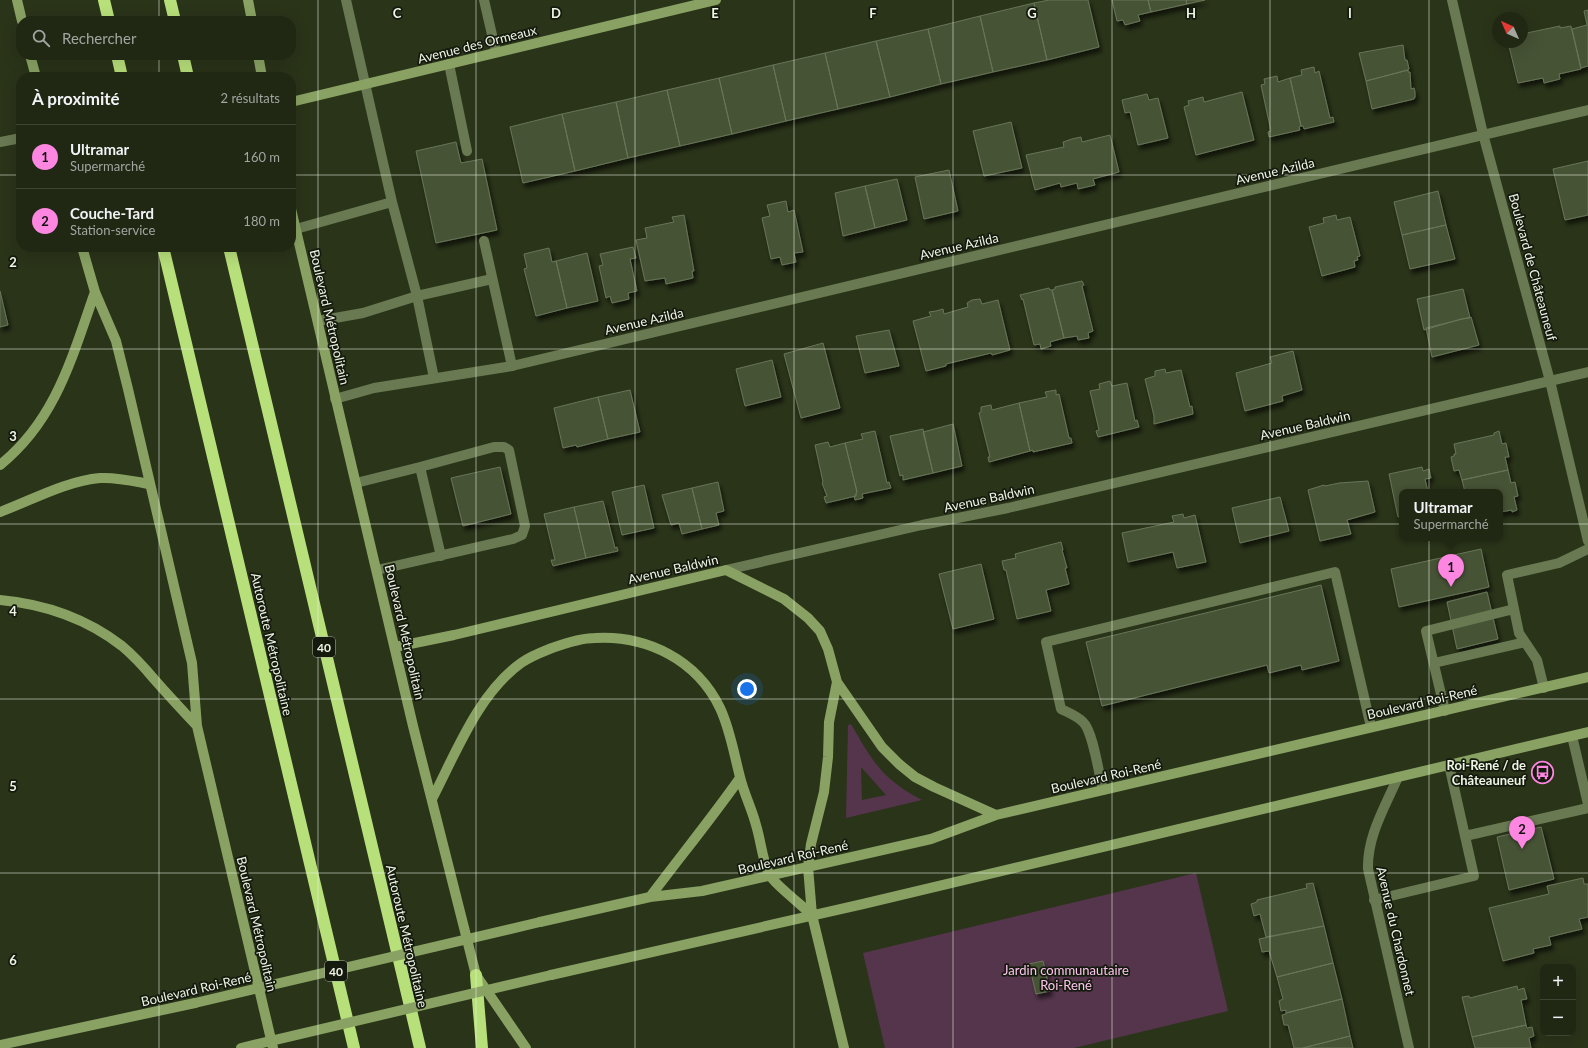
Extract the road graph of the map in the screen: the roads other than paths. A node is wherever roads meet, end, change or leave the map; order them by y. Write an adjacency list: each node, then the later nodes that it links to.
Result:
1 (17, 0): 9 (street)
2 (104, 0): 10 (highway)
3 (170, 0): 11 (highway)
4 (248, 0): 12 (street)
5 (346, 0): 23 (street)
6 (484, 0): 13 (street)
7 (716, 0): 13 (street, Avenue des Ormeaux)
8 (1452, 0): 26 (street, Boulevard de Châteauneuf)
9 (21, 16)
10 (108, 16)
11 (174, 16)
12 (251, 16)
13 (496, 52): 18 (street, Avenue des Ormeaux)
14 (31, 60): 19 (street)
15 (118, 60): 20 (highway)
16 (184, 60): 21 (highway)
17 (259, 60): 22 (street)
18 (449, 64): 23 (street, Avenue des Ormeaux); 29 (street)
19 (35, 72)
20 (121, 72)
21 (187, 72)
22 (261, 72)
23 (365, 84): 24 (street, Avenue des Ormeaux); 30 (street)
24 (296, 101)
25 (1588, 110): 26 (street, Avenue Azilda)
26 (1483, 134): 40 (street, Avenue Azilda); 43 (street, Boulevard de Châteauneuf)
27 (16, 139): 28 (street)
28 (0, 142)
29 (468, 151)
30 (392, 202): 31 (street); 38 (street)
31 (296, 229): 39 (street, Boulevard Métropolitain)
32 (484, 241): 36 (street)
33 (83, 252): 37 (street, Boulevard Métropolitain)
34 (164, 252): 86 (highway, Autoroute Métropolitaine / 40)
35 (229, 252): 87 (highway, Autoroute Métropolitaine / 40)
36 (492, 279): 38 (street); 40 (street)
37 (94, 292): 45 (street); 48 (street, Boulevard Métropolitain)
38 (417, 296): 39 (street); 42 (street)
39 (318, 322): 44 (street, Boulevard Métropolitain)
40 (512, 366): 42 (street, Avenue Azilda)
41 (1588, 372): 43 (street, Avenue Baldwin)
42 (434, 378): 44 (street, Avenue Azilda)
43 (1550, 381): 50 (street, Boulevard de Châteauneuf); 54 (street, Avenue Baldwin)
44 (335, 399): 47 (street, Boulevard Métropolitain)
45 (0, 465)
46 (420, 467): 47 (street); 52 (street); 52 (street)
47 (356, 483): 53 (street, Boulevard Métropolitain)
48 (149, 484): 49 (street); 64 (street, Boulevard Métropolitain)
49 (0, 512)
50 (1588, 541)
51 (1588, 549): 56 (street)
52 (441, 556): 53 (street)
53 (377, 570): 58 (street, Boulevard Métropolitain)
54 (726, 570): 58 (street, Avenue Baldwin); 61 (street)
55 (0, 600): 64 (street)
56 (1514, 609): 57 (street); 59 (street)
57 (1525, 642): 59 (street); 62 (street)
58 (395, 647): 72 (street, Boulevard Métropolitain)
59 (1434, 663): 63 (street)
60 (1588, 678): 62 (street, Boulevard Roi-René)
61 (838, 682): 75 (street); 77 (street)
62 (1544, 688): 63 (street, Boulevard Roi-René)
63 (1445, 711): 65 (street, Boulevard Roi-René)
64 (198, 726): 85 (street, Boulevard Métropolitain)
65 (1371, 728): 71 (street, Boulevard Roi-René); 71 (street)
66 (1588, 732): 67 (street)
67 (1572, 736): 68 (street); 73 (street)
68 (1449, 765): 69 (street); 76 (street)
69 (1398, 777): 80 (street, Avenue du Chardonnet); 81 (street)
70 (740, 778): 72 (street); 78 (street); 79 (street)
71 (1103, 790): 75 (street, Boulevard Roi-René)
72 (432, 799): 82 (street, Boulevard Métropolitain)
73 (1588, 804)
74 (1588, 808): 76 (street)
75 (996, 815): 77 (street, Boulevard Roi-René)
76 (1465, 836): 80 (street)
77 (808, 867): 78 (street, Boulevard Roi-René); 81 (street)
78 (769, 876): 79 (street, Boulevard Roi-René); 81 (street)
79 (650, 897): 83 (street, Boulevard Roi-René, bridge)
80 (1374, 900): 91 (street, Avenue du Chardonnet)
81 (812, 915): 84 (street, bridge); 90 (street)
82 (476, 975): 88 (highway); 89 (street, Boulevard Métropolitain)
83 (0, 1045)
84 (241, 1048)
85 (273, 1048)
86 (354, 1048)
87 (420, 1048)
88 (482, 1048)
89 (526, 1048)
90 (844, 1048)
91 (1409, 1048)

